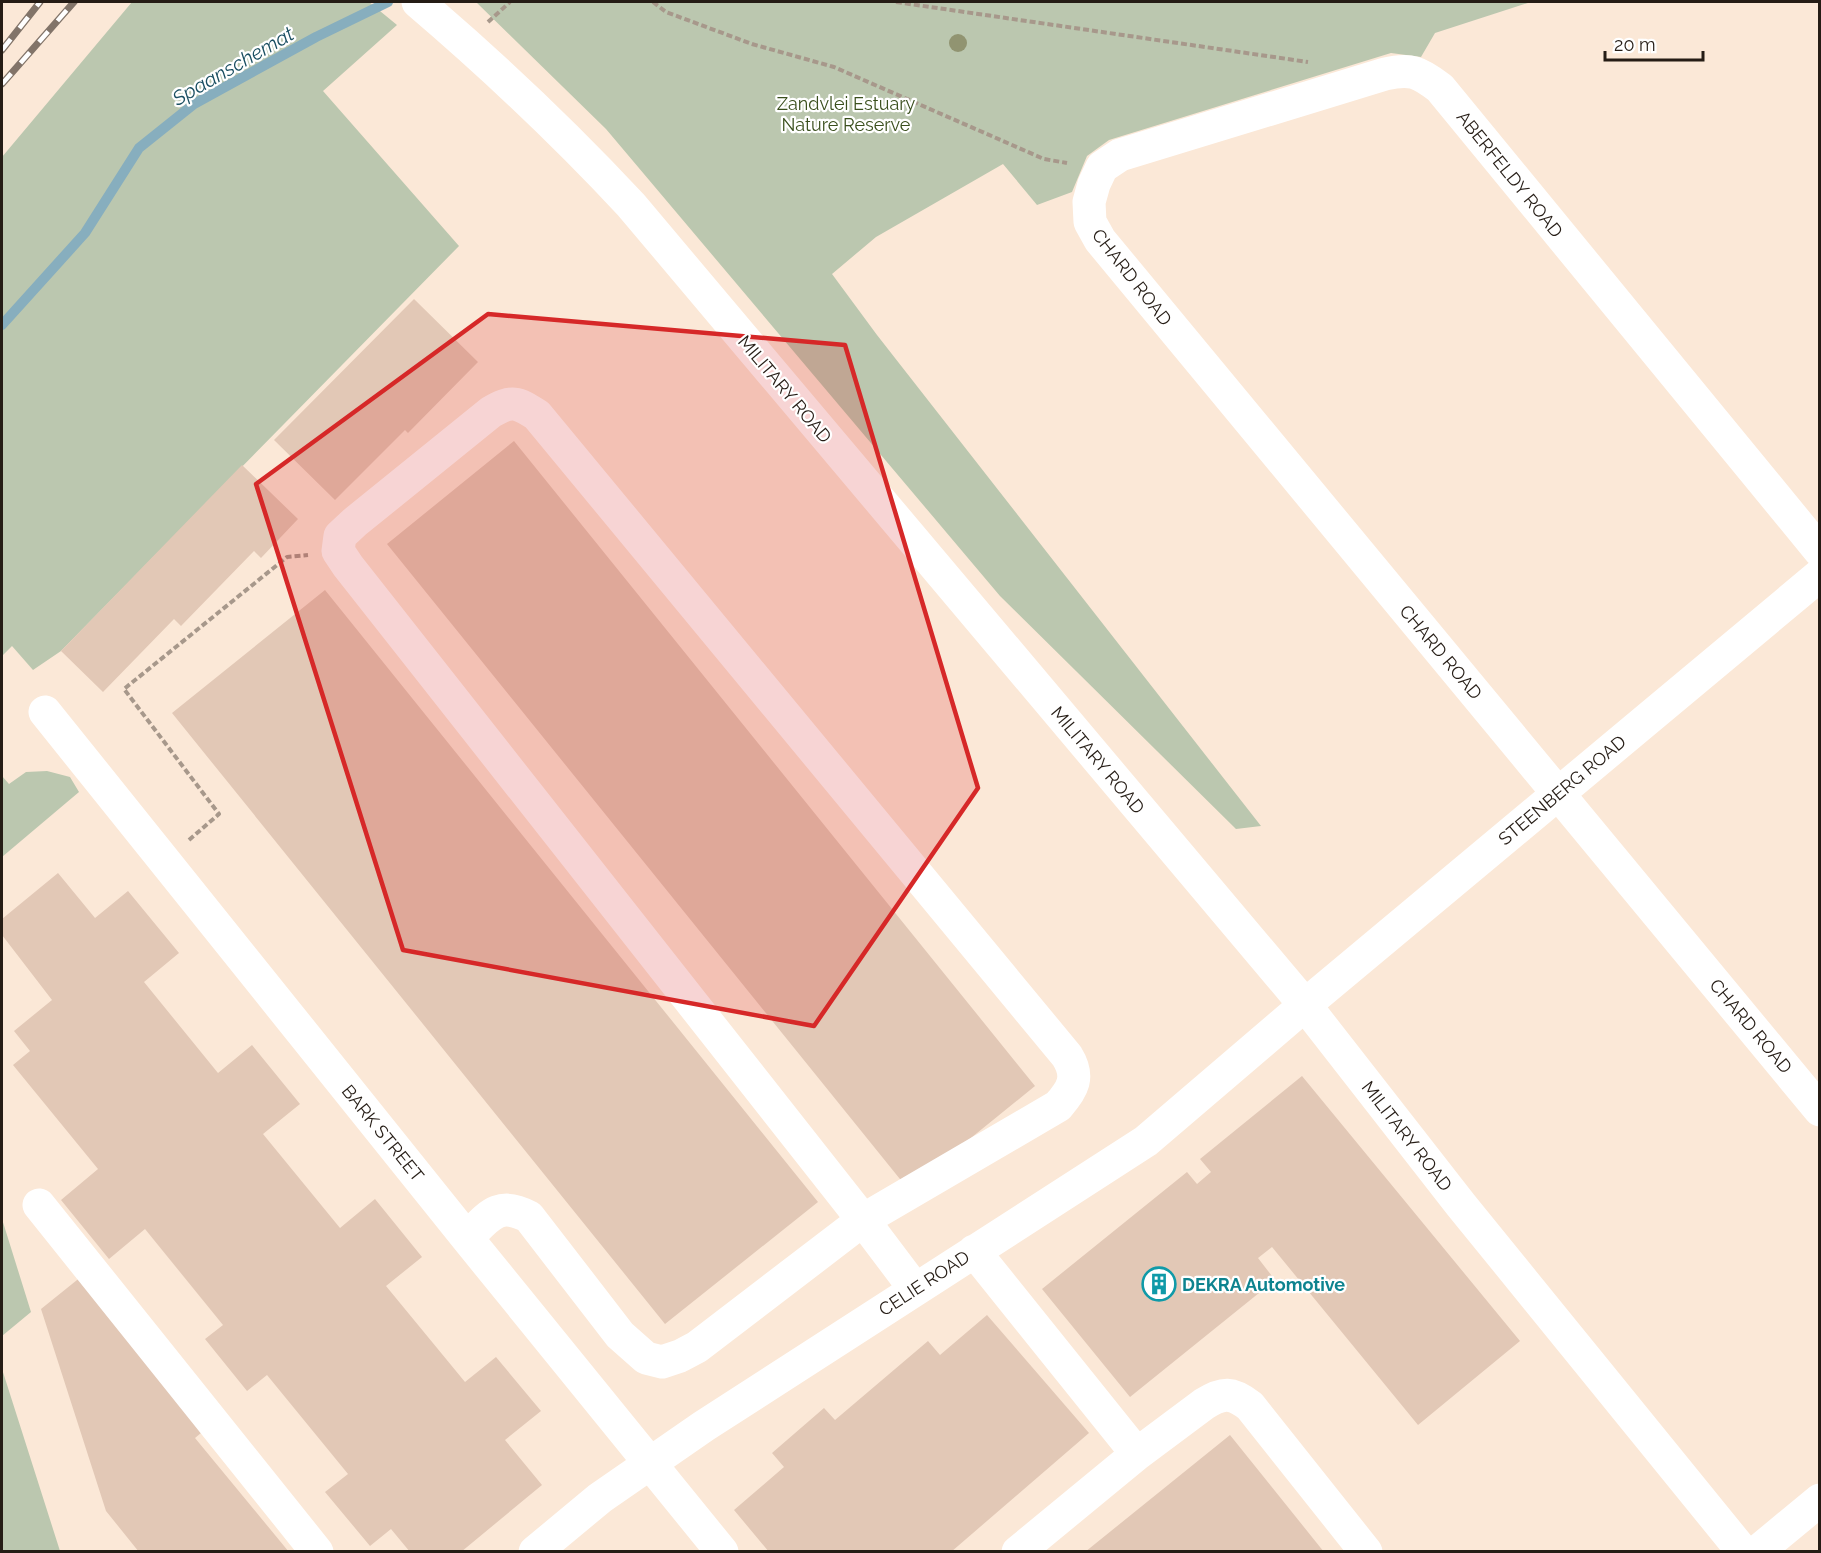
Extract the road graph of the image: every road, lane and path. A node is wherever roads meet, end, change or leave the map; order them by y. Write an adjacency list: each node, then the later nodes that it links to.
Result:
1 (418, 2): 14 (street, MILITARY ROAD)
2 (510, 2): 5 (path)
3 (653, 2): 7 (path)
4 (896, 2): 6 (path)
5 (488, 22)
6 (1316, 63)
7 (1098, 176): 9 (street, ABERFELDY ROAD); 12 (street, CHARD ROAD)
8 (338, 551): 13 (path); 17 (street); 17 (street)
9 (1820, 551)
10 (1820, 575): 12 (street, STEENBERG ROAD)
11 (45, 712): 13 (street, BARK STREET)
12 (1558, 793): 14 (street, STEENBERG ROAD); 15 (street, CHARD ROAD)
13 (165, 861): 18 (street, BARK STREET)
14 (1305, 1005): 19 (street, CELIE ROAD); 29 (street, MILITARY ROAD)
15 (1820, 1110)
16 (39, 1205): 24 (street)
17 (863, 1220): 18 (street); 20 (street)
18 (467, 1238): 22 (street, BARK STREET)
19 (974, 1251): 20 (street, CELIE ROAD); 21 (street)
20 (915, 1289): 22 (street, CELIE ROAD)
21 (1137, 1454): 27 (street); 28 (street)
22 (651, 1463): 25 (street, CELIE ROAD); 26 (street, BARK STREET)
23 (1820, 1500): 30 (street)
24 (317, 1551)
25 (535, 1551)
26 (722, 1551)
27 (1018, 1551)
28 (1366, 1551)
29 (1743, 1551)
30 (1757, 1551)

